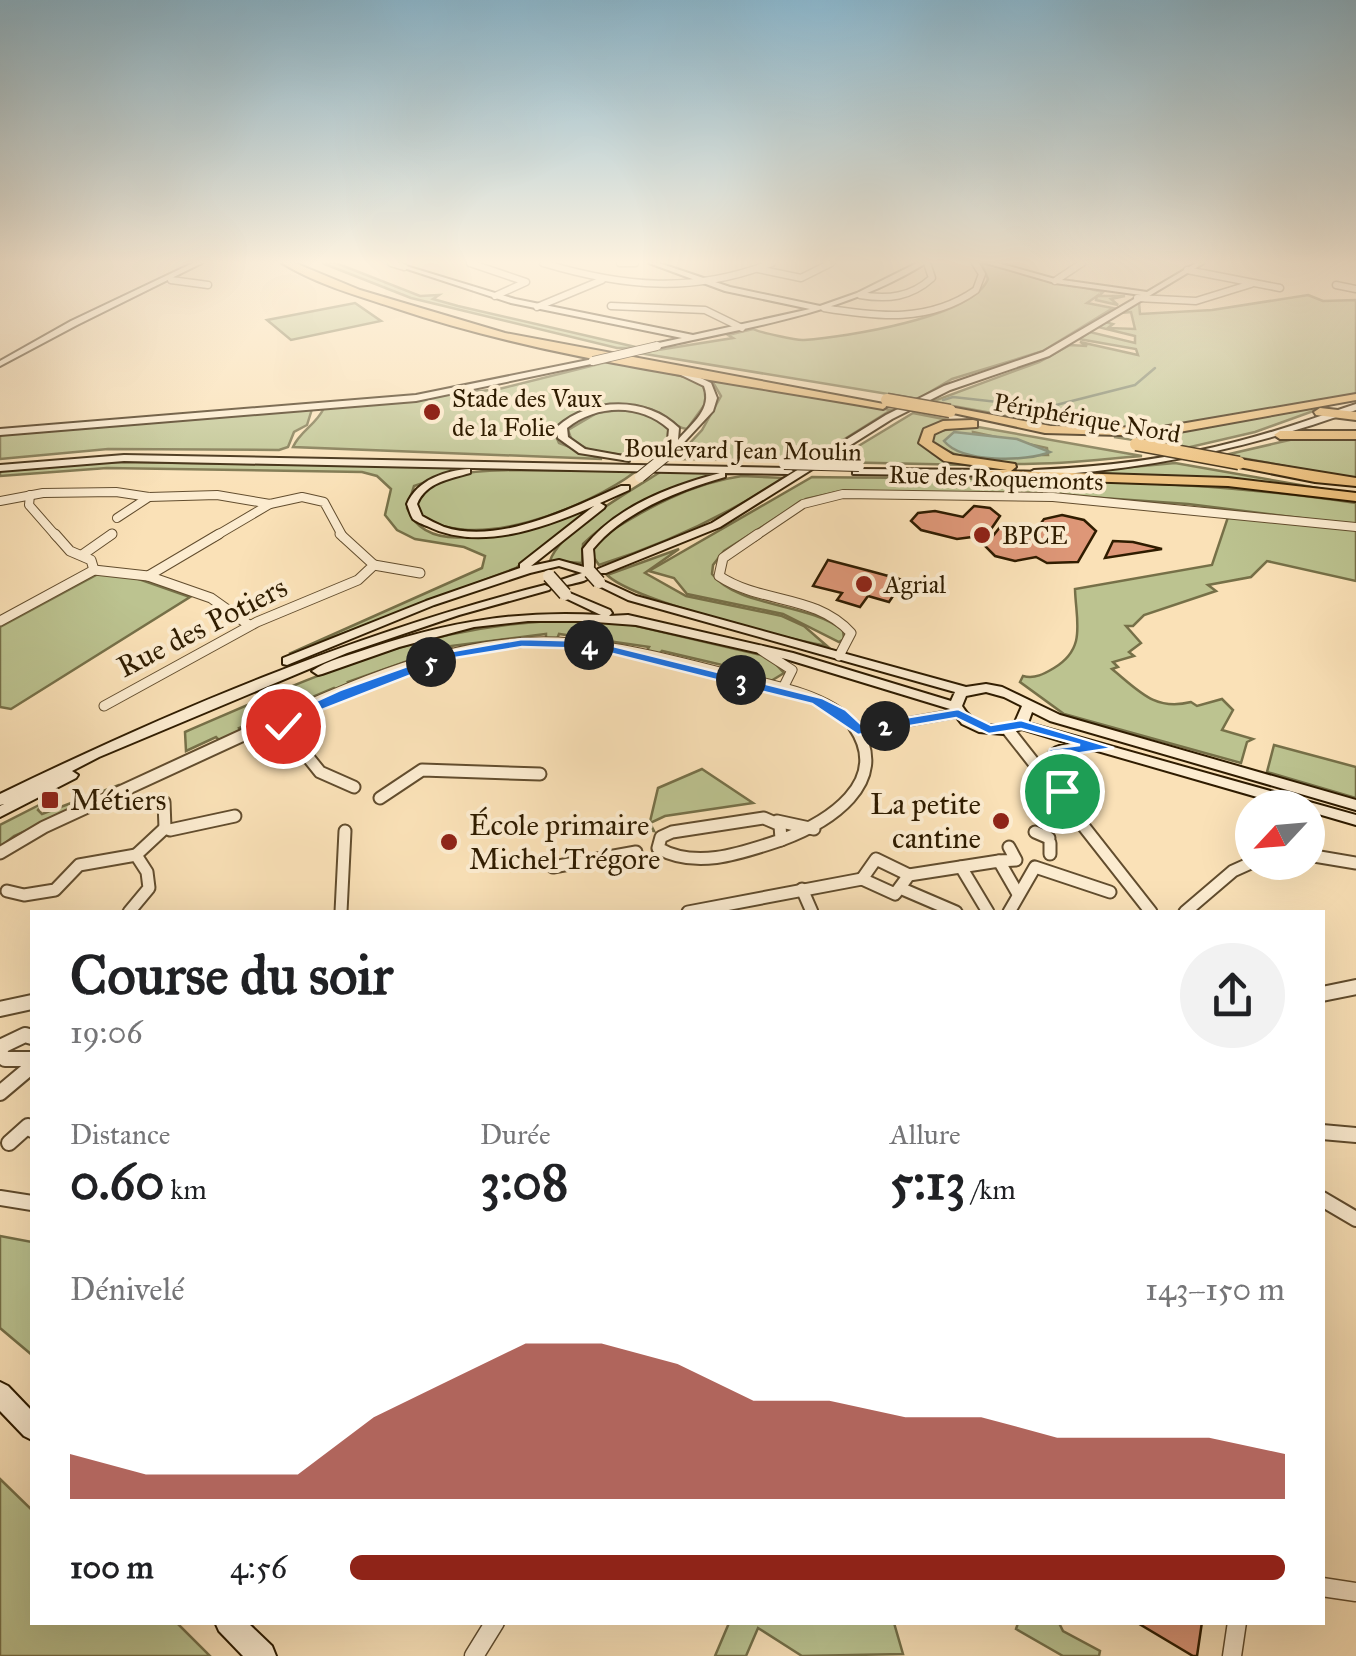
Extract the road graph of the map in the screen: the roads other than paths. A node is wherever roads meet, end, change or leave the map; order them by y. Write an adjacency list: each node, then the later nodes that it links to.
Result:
1 (42, 340): 6 (street)
2 (530, 340): 7 (highway, Périphérique Nord)
3 (567, 340): 9 (highway, Périphérique Nord)
4 (684, 340): 17 (street, bridge)
5 (1068, 340): 45 (street)
6 (0, 364)
7 (654, 364): 9 (highway, Périphérique Nord); 21 (street)
8 (1356, 398): 11 (street); 16 (highway)
9 (885, 402): 13 (highway, Périphérique Nord, bridge)
10 (1356, 407): 12 (street, Boulevard Jean Moulin)
11 (1320, 412): 12 (highway); 25 (street, Boulevard Jean Moulin)
12 (1340, 413): 14 (highway); 19 (street, Boulevard Jean Moulin)
13 (948, 414): 15 (highway, Périphérique Nord); 16 (highway, Périphérique Nord)
14 (1356, 416)
15 (1010, 428): 20 (highway, Périphérique Nord); 25 (highway)
16 (1045, 428): 20 (highway, Périphérique Nord)
17 (0, 432)
18 (1356, 435): 19 (highway)
19 (1280, 436): 29 (street, Boulevard Jean Moulin)
20 (1133, 446): 23 (highway, Périphérique Nord, bridge)
21 (668, 456): 21 (street); 22 (street); 26 (street); 30 (street, bridge)
22 (0, 465): 24 (street, Boulevard Jean Moulin)
23 (1234, 465): 31 (highway, Périphérique Nord); 31 (highway, Périphérique Nord)
24 (530, 466): 28 (street, Boulevard Jean Moulin); 30 (street)
25 (1010, 466): 27 (street, Boulevard Jean Moulin)
26 (786, 467): 27 (street, Boulevard Jean Moulin, bridge); 28 (street, Boulevard Jean Moulin)
27 (858, 469): 29 (street, Boulevard Jean Moulin)
28 (751, 470): 45 (street)
29 (995, 474): 31 (highway)
30 (625, 488): 39 (street)
31 (1356, 490)
32 (30, 494): 33 (street); 34 (street); 40 (street)
33 (149, 497): 35 (street); 36 (street)
34 (0, 501)
35 (270, 504): 41 (street); 44 (street)
36 (117, 518)
37 (1356, 528): 54 (street, Rue des Roquemonts)
38 (112, 534): 40 (street)
39 (550, 546): 46 (street); 47 (street)
40 (82, 555): 42 (street)
41 (374, 565): 43 (street); 52 (street, Rue des Potiers)
42 (94, 570): 44 (street); 51 (street)
43 (420, 573)
44 (148, 576): 52 (street)
45 (595, 576): 47 (street); 47 (street); 48 (street); 54 (street)
46 (506, 577): 47 (street); 63 (street)
47 (552, 582): 48 (street); 63 (street)
48 (582, 606): 49 (street); 50 (street)
49 (512, 618): 50 (street); 63 (street)
50 (636, 620): 53 (street)
51 (0, 621)
52 (249, 625): 57 (street, Rue des Potiers)
53 (761, 649): 55 (street); 59 (street)
54 (839, 656): 56 (street)
55 (782, 690): 60 (street); 62 (street)
56 (965, 691): 58 (street); 59 (street)
57 (104, 706)
58 (1027, 708): 61 (street); 72 (street)
59 (956, 710): 61 (street); 62 (street)
60 (279, 721): 66 (street); 83 (street)
61 (1015, 727): 64 (street); 70 (street)
62 (858, 730): 78 (street)
63 (138, 739): 69 (street); 73 (street)
64 (1107, 748): 70 (street); 75 (street)
65 (540, 774): 68 (street)
66 (354, 787)
67 (1038, 788): 91 (street)
68 (380, 798)
69 (0, 800)
70 (1063, 800): 107 (street)
71 (164, 802): 77 (street)
72 (1356, 805)
73 (0, 812)
74 (235, 816): 77 (street)
75 (1356, 820)
76 (777, 821): 78 (street); 80 (street); 80 (street)
77 (165, 828): 84 (street)
78 (814, 829): 80 (street)
79 (345, 831): 101 (street)
80 (780, 842)
81 (1009, 847): 86 (street)
82 (636, 852): 89 (street)
83 (0, 853)
84 (136, 854): 97 (street); 100 (street)
85 (1325, 858): 88 (street)
86 (1016, 860): 87 (street); 91 (street)
87 (999, 861): 90 (street); 99 (street)
88 (1356, 863)
89 (552, 866)
90 (961, 867): 93 (street); 105 (street)
91 (1042, 869): 98 (street); 99 (street)
92 (1235, 870): 108 (street)
93 (909, 874): 94 (street); 95 (street)
94 (862, 880): 95 (street); 96 (street)
95 (900, 888): 104 (street)
96 (802, 889): 102 (street); 103 (street)
97 (7, 892)
98 (1110, 892)
99 (1018, 894): 106 (street)
100 (130, 910)
101 (341, 910)
102 (698, 910)
103 (811, 910)
104 (951, 910)
105 (987, 910)
106 (1010, 910)
107 (1149, 910)
108 (1187, 910)
109 (1356, 987): 110 (street)
110 (1325, 993)
111 (30, 1002): 112 (street)
112 (0, 1008)
113 (30, 1037): 114 (street)
114 (0, 1050): 115 (street)
115 (30, 1062)
116 (30, 1064): 117 (street)
117 (0, 1093)
118 (30, 1128): 121 (street)
119 (1325, 1132): 120 (street)
120 (1356, 1135)
121 (9, 1143)
122 (5, 1200): 124 (street)
123 (1325, 1200): 125 (street)
124 (30, 1204)
125 (1356, 1219)
126 (0, 1394): 127 (street)
127 (30, 1426)
128 (1325, 1588): 129 (street)
129 (1356, 1592)
130 (231, 1625): 133 (street)
131 (493, 1625): 134 (street)
132 (1237, 1625): 135 (street)
133 (259, 1653)
134 (474, 1656)
135 (1232, 1656)

